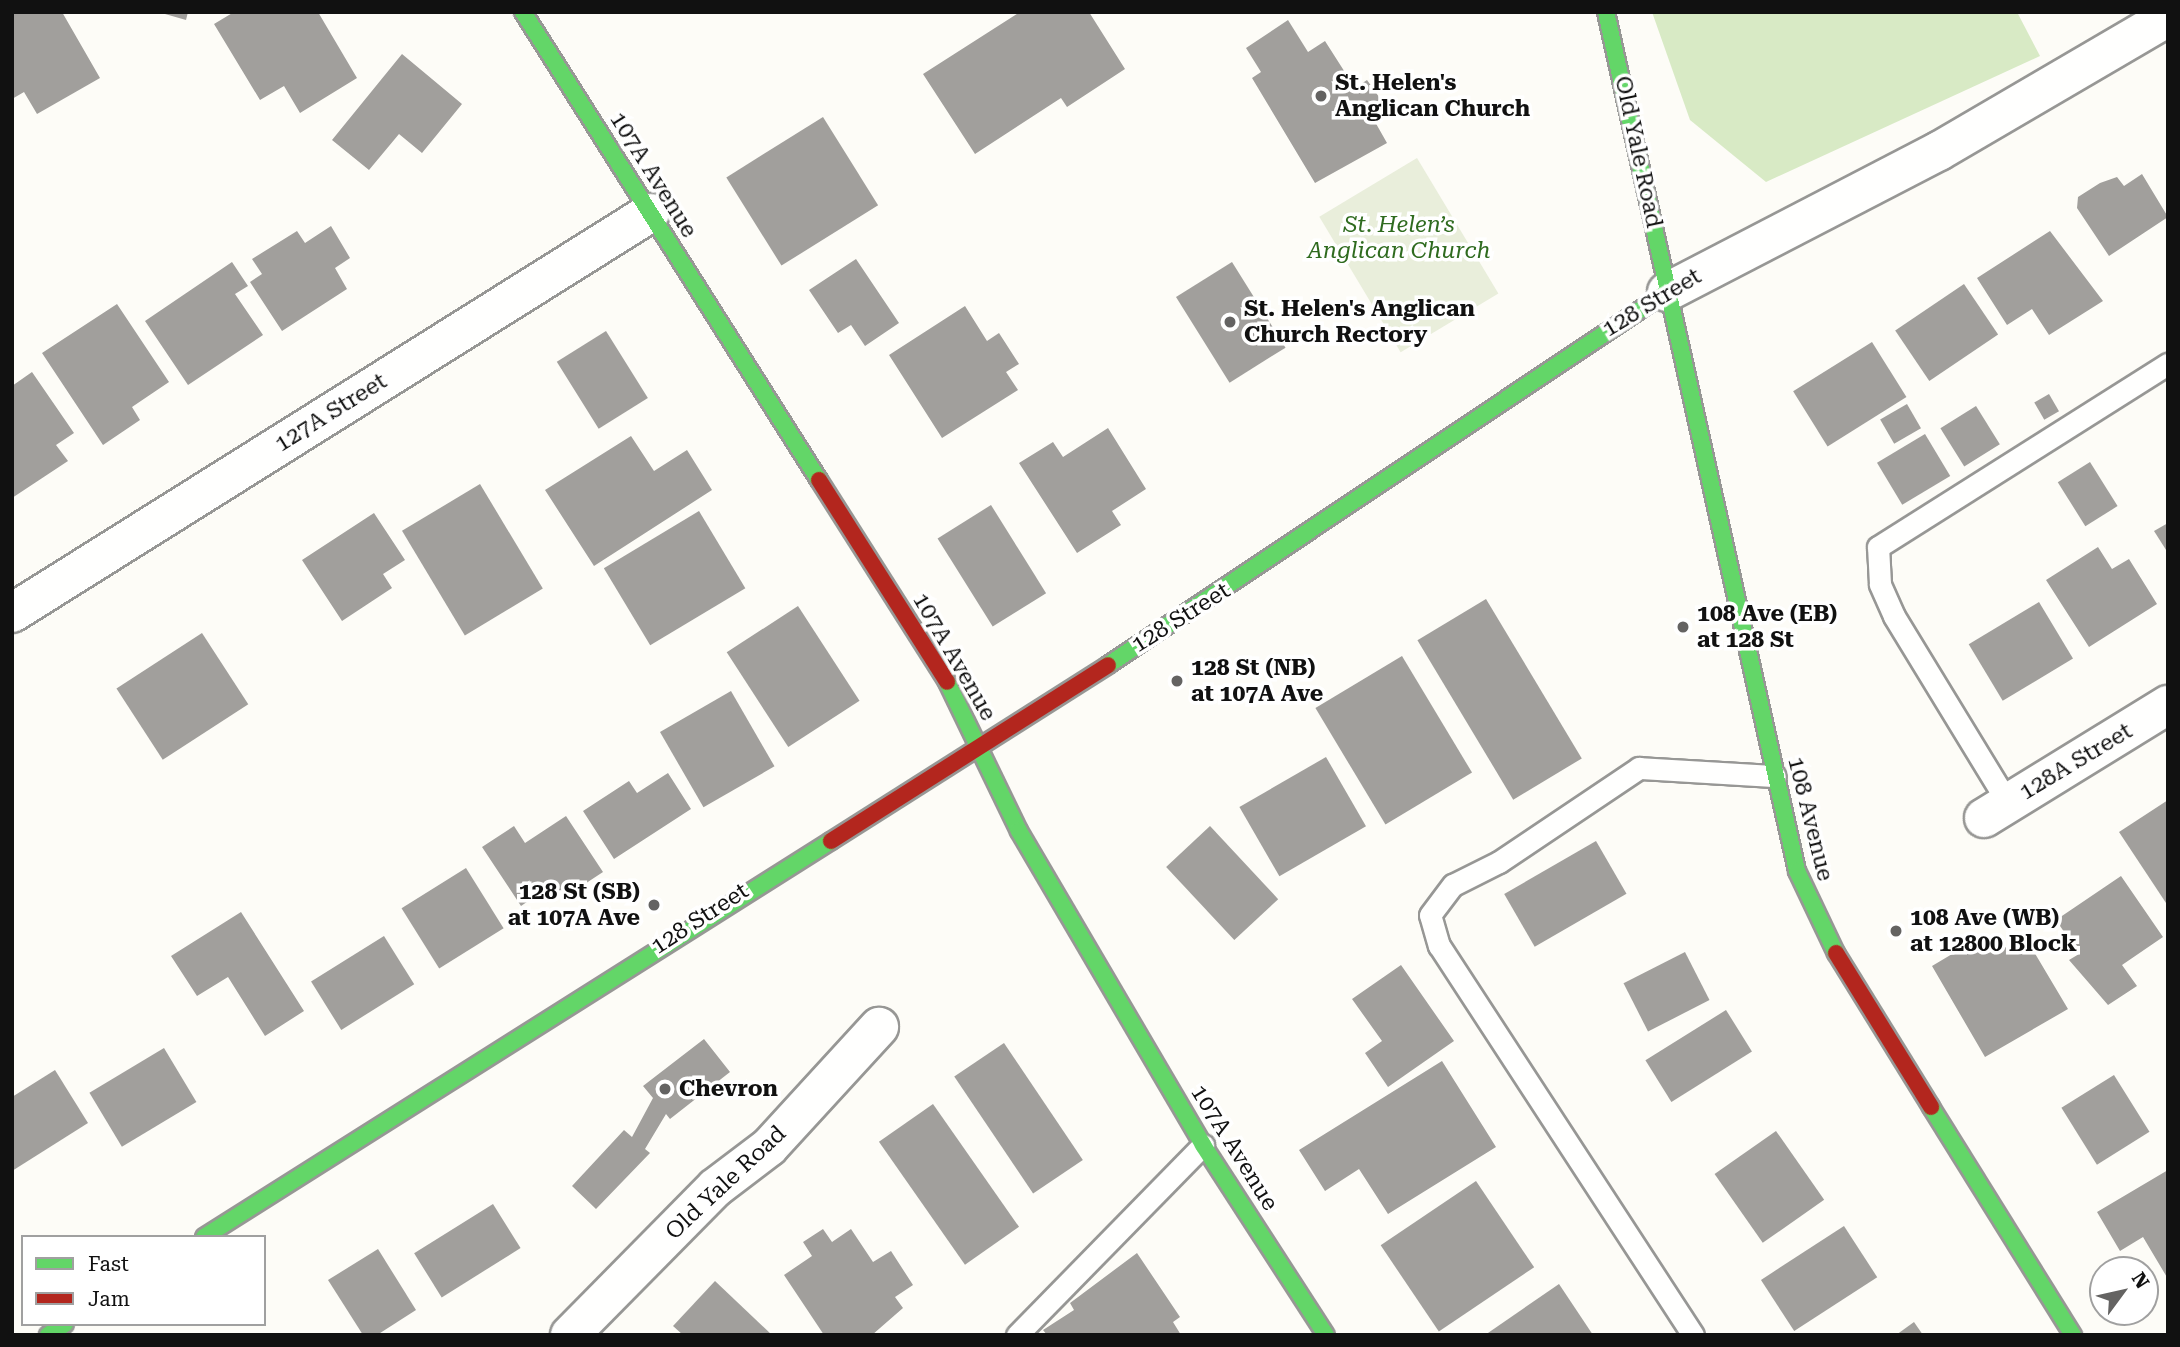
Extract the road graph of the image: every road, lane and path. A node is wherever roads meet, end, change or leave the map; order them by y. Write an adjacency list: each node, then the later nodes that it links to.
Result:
1 (523, 12): 4 (main road, 107A Avenue)
2 (1606, 12): 5 (main road, Old Yale Road)
3 (2168, 17): 5 (street, 128 Street)
4 (650, 213): 7 (street, 127A Street); 9 (main road, 107A Avenue)
5 (1667, 292): 9 (main road, 128 Street); 10 (main road, 108 Avenue)
6 (2168, 364): 11 (lane)
7 (12, 613)
8 (2168, 705): 11 (street, 128A Street)
9 (978, 744): 13 (main road, 107A Avenue); 14 (main road, 128 Street)
10 (1775, 776): 18 (lane); 19 (main road, 108 Avenue)
11 (1996, 811)
12 (879, 1027): 15 (street, Old Yale Road)
13 (1203, 1144): 16 (lane); 17 (main road, 107A Avenue)
14 (207, 1235)
15 (570, 1335)
16 (1017, 1335)
17 (1326, 1335)
18 (1693, 1335)
19 (2073, 1335)

